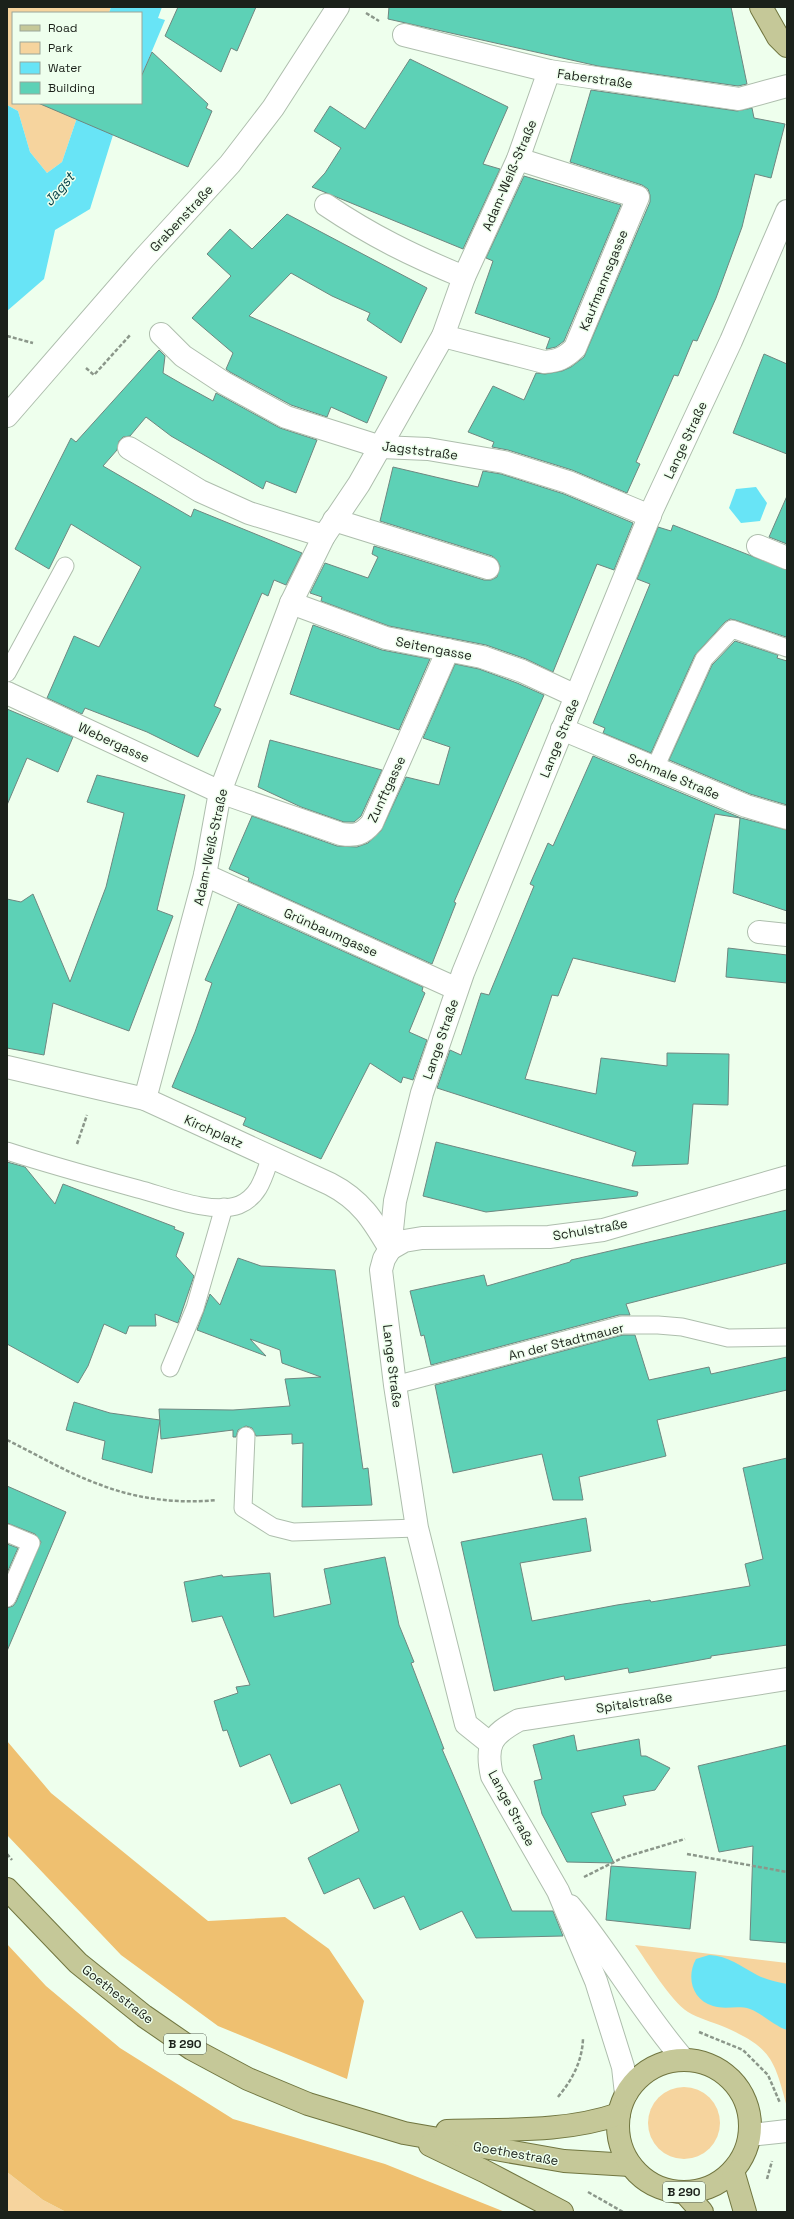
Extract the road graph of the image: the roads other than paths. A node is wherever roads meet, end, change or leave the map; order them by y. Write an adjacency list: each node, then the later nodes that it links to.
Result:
1 (338, 7): 13 (street, Grabenstraße)
2 (761, 7): 4 (main road)
3 (404, 35): 5 (street, Faberstraße)
4 (787, 46)
5 (549, 71): 6 (street, Faberstraße); 7 (street, Adam-Weiß-Straße)
6 (787, 86)
7 (518, 159): 10 (street, Adam-Weiß-Straße); 12 (street, Kaufmannsgasse)
8 (326, 205): 10 (street)
9 (787, 211): 16 (street, Lange Straße)
10 (464, 277): 12 (street, Adam-Weiß-Straße)
11 (161, 334): 14 (street, Jagststraße)
12 (443, 336): 14 (street, Adam-Weiß-Straße)
13 (7, 416)
14 (381, 447): 16 (street, Jagststraße); 17 (street, Adam-Weiß-Straße)
15 (129, 448): 17 (street)
16 (650, 516): 27 (street, Lange Straße)
17 (329, 528): 21 (street); 22 (street, Adam-Weiß-Straße)
18 (758, 546): 19 (street)
19 (787, 558)
20 (65, 566): 25 (lane)
21 (488, 568)
22 (291, 603): 24 (street, Seitengasse); 30 (street, Adam-Weiß-Straße)
23 (787, 648): 29 (lane)
24 (448, 650): 27 (street, Seitengasse); 30 (street, Zunftgasse)
25 (7, 673)
26 (7, 693): 30 (street, Webergasse)
27 (576, 696): 28 (street, Lange Straße)
28 (562, 729): 29 (street, Schmale Straße); 35 (street, Lange Straße)
29 (655, 768): 31 (street, Schmale Straße)
30 (220, 792): 32 (street, Adam-Weiß-Straße)
31 (787, 818)
32 (206, 875): 35 (street, Grünbaumgasse); 37 (street, Adam-Weiß-Straße)
33 (759, 932): 34 (street)
34 (787, 935)
35 (457, 989): 42 (street, Lange Straße)
36 (7, 1067): 37 (street, Kirchplatz)
37 (145, 1099): 39 (street, Kirchplatz)
38 (7, 1151): 41 (lane)
39 (271, 1156): 41 (lane); 42 (street, Kirchplatz)
40 (787, 1177): 42 (street, Schulstraße)
41 (224, 1207): 44 (lane)
42 (390, 1249): 45 (street, Lange Straße)
43 (787, 1337): 45 (lane, An der Stadtmauer)
44 (170, 1368)
45 (395, 1385): 47 (street, Lange Straße)
46 (246, 1436): 47 (lane)
47 (417, 1528): 51 (street, Lange Straße)
48 (7, 1533): 49 (lane)
49 (7, 1598)
50 (787, 1679): 51 (street, Spitalstraße)
51 (491, 1744): 53 (street, Lange Straße)
52 (7, 1889): 58 (main road, Goethestraße / B 290)
53 (558, 1891): 54 (street, Lange Straße); 55 (street, Lange Straße)
54 (684, 2060): 55 (main road, B 290); 59 (main road, B 290)
55 (626, 2094): 56 (main road, B 290)
56 (619, 2114): 58 (main road, Goethestraße / B 290); 60 (main road, B 290)
57 (786, 2131): 59 (street)
58 (404, 2133): 60 (main road, Goethestraße / B 290); 63 (main road, B 290)
59 (750, 2135): 61 (main road, B 290)
60 (630, 2165): 62 (main road, B 290)
61 (733, 2171): 62 (main road, B 290); 65 (main road)
62 (684, 2193): 64 (main road, B 290)
63 (562, 2212)
64 (702, 2212)
65 (745, 2212)

